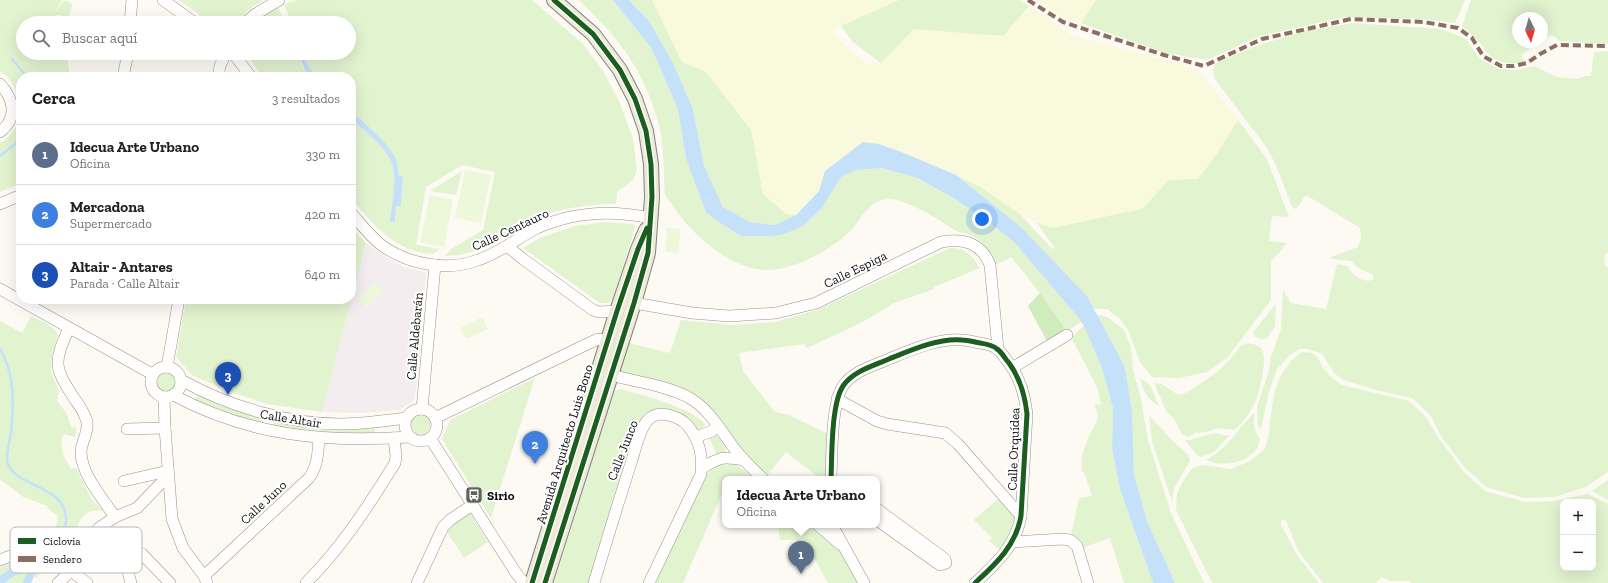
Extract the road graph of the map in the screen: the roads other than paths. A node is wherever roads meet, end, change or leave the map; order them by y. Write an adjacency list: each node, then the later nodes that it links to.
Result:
1 (132, 0): 5 (street)
2 (163, 0): 6 (street)
3 (554, 0): 20 (main road)
4 (276, 2): 7 (street)
5 (131, 16)
6 (185, 16)
7 (253, 16)
8 (127, 60): 11 (street)
9 (223, 60): 12 (street)
10 (239, 60): 13 (street)
11 (124, 72)
12 (219, 72)
13 (247, 72)
14 (0, 84): 15 (street)
15 (5, 93): 16 (street)
16 (0, 132)
17 (16, 197): 18 (street)
18 (0, 204)
19 (356, 218): 23 (street, Calle Centauro)
20 (650, 218): 21 (main road); 22 (street, Calle Centauro); 26 (main road, Avenida Arquitecto Luis Bono)
21 (644, 237): 26 (main road); 29 (main road, Avenida Arquitecto Luis Bono)
22 (508, 246): 23 (street, Calle Centauro); 29 (street)
23 (435, 265): 41 (street, Calle Aldebarán)
24 (0, 289): 25 (street)
25 (16, 298)
26 (634, 303): 33 (street, Calle Espiga); 37 (main road, Avenida Arquitecto Luis Bono)
27 (27, 304): 30 (street)
28 (178, 304): 34 (street)
29 (617, 310): 32 (main road, Avenida Arquitecto Luis Bono)
30 (69, 328): 36 (street); 63 (street)
31 (1067, 335): 35 (street)
32 (608, 341): 43 (street); 83 (main road, Avenida Arquitecto Luis Bono)
33 (998, 349): 35 (street, Calle Orquídea); 40 (street)
34 (167, 367): 36 (street); 38 (street)
35 (1012, 368): 62 (street, Calle Orquídea)
36 (152, 374): 39 (street)
37 (611, 375): 44 (street); 84 (main road, Avenida Arquitecto Luis Bono)
38 (181, 380): 39 (street); 42 (street, Calle Altair)
39 (168, 396): 45 (street); 49 (street, Calle Altair)
40 (837, 399): 58 (street); 62 (street)
41 (422, 409): 42 (street); 43 (street)
42 (405, 418): 47 (street)
43 (435, 418): 51 (street)
44 (718, 426): 48 (street); 52 (street)
45 (164, 428): 46 (street); 56 (street)
46 (127, 429)
47 (410, 437): 50 (street, Calle Altair); 51 (street)
48 (696, 437): 55 (street, Calle Junco); 85 (street, Calle Junco)
49 (319, 438): 50 (street, Calle Altair); 74 (street, Calle Juno)
50 (394, 438): 80 (street)
51 (430, 438): 60 (street)
52 (732, 446): 53 (street); 54 (street)
53 (724, 457): 54 (street); 55 (street)
54 (744, 460): 57 (street)
55 (702, 468): 86 (street, Calle Junco)
56 (168, 471): 59 (street); 63 (street); 74 (street)
57 (760, 476)
58 (833, 476)
59 (124, 481)
60 (472, 505): 81 (street); 82 (street)
61 (880, 511): 64 (street)
62 (1021, 516): 68 (street, Calle Orquídea)
63 (115, 517): 65 (street)
64 (880, 522)
65 (100, 527)
66 (822, 528): 69 (street)
67 (834, 528): 69 (street)
68 (1013, 542): 75 (street, Calle Orquídea); 88 (street)
69 (844, 547): 87 (street)
70 (142, 554): 79 (street)
71 (69, 573): 76 (street)
72 (74, 573): 77 (street)
73 (128, 573): 78 (street)
74 (206, 579)
75 (979, 581)
76 (58, 583)
77 (87, 583)
78 (131, 583)
79 (170, 583)
80 (306, 583)
81 (417, 583)
82 (524, 583)
83 (532, 583)
84 (545, 583)
85 (594, 583)
86 (649, 583)
87 (864, 583)
88 (1088, 583)

